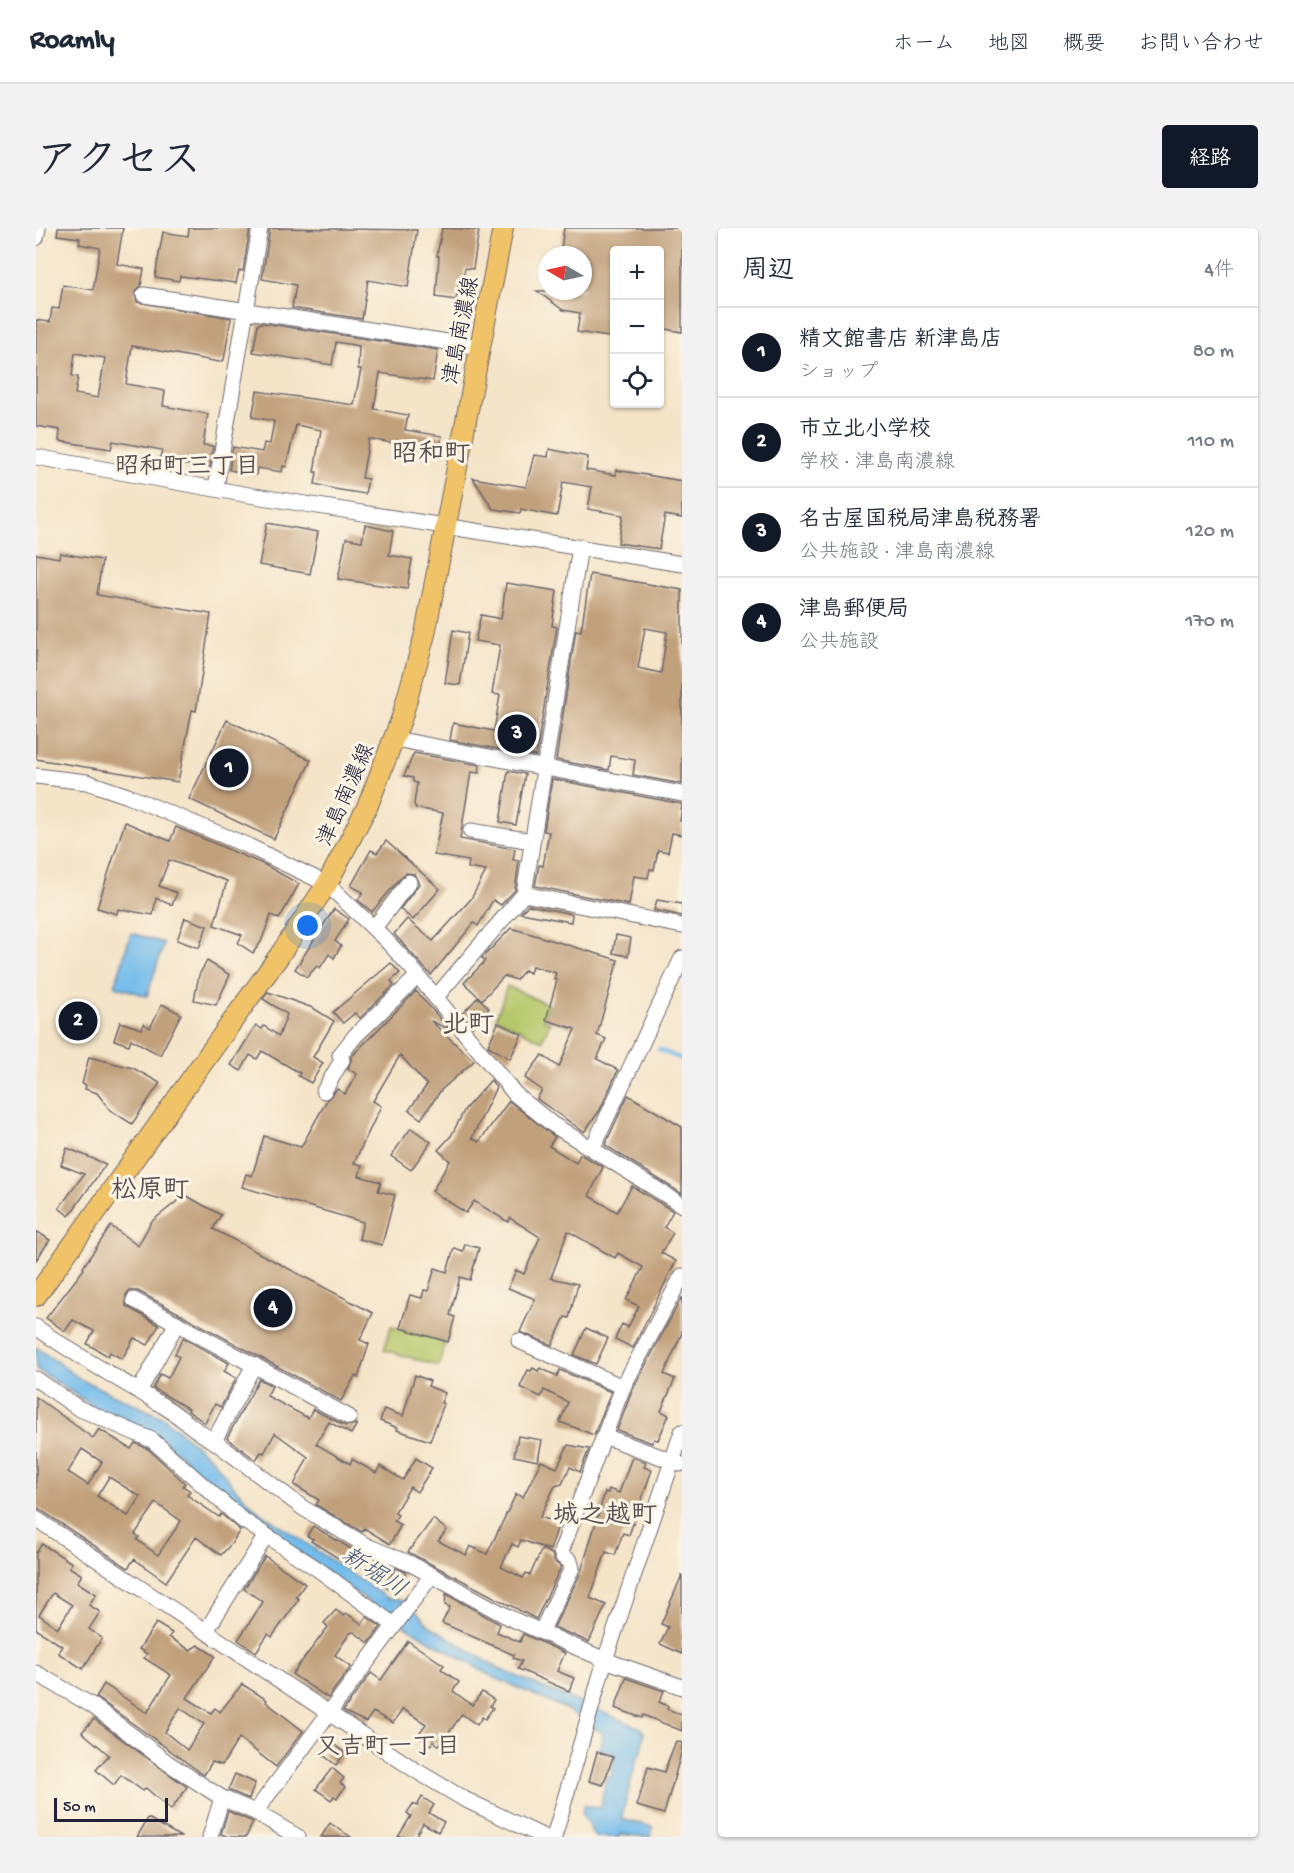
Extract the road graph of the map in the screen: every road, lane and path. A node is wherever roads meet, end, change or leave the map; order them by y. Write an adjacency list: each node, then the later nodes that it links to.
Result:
1 (38, 228): 4 (street)
2 (260, 228): 6 (street)
3 (503, 228): 7 (main road, 津島南濃線)
4 (36, 238)
5 (144, 296): 6 (street)
6 (246, 312): 7 (street); 9 (street)
7 (480, 347): 10 (main road, 津島南濃線)
8 (36, 457): 9 (street)
9 (216, 487): 10 (street)
10 (446, 526): 11 (street); 13 (main road, 津島南濃線)
11 (580, 547): 12 (street); 14 (street)
12 (682, 564)
13 (394, 739): 14 (street); 20 (main road, 津島南濃線)
14 (544, 768): 16 (street); 18 (street)
15 (36, 776): 20 (street)
16 (682, 794)
17 (471, 831): 18 (street)
18 (532, 841): 21 (street)
19 (409, 882): 23 (street)
20 (327, 884): 23 (street); 32 (main road, 津島南濃線)
21 (524, 894): 22 (street); 27 (street)
22 (682, 926)
23 (374, 928): 25 (street)
24 (682, 958): 26 (street)
25 (418, 976): 27 (street); 28 (street)
26 (677, 979): 29 (street)
27 (436, 997): 29 (street)
28 (324, 1091)
29 (592, 1149): 30 (street)
30 (682, 1205)
31 (682, 1276): 39 (street)
32 (36, 1296)
33 (134, 1300): 34 (street)
34 (177, 1323): 37 (street); 40 (street)
35 (36, 1327): 40 (street)
36 (519, 1341): 39 (street)
37 (254, 1365): 41 (street); 44 (street)
38 (36, 1379): 47 (street)
39 (623, 1387): 43 (street)
40 (139, 1391): 44 (street)
41 (349, 1417)
42 (682, 1432): 45 (street)
43 (604, 1436): 45 (street); 51 (street)
44 (214, 1441): 48 (street)
45 (677, 1463): 52 (street)
46 (36, 1519): 50 (street)
47 (265, 1537): 49 (street); 50 (street)
48 (432, 1575): 49 (street); 51 (street)
49 (394, 1625): 55 (street)
50 (206, 1631): 55 (street)
51 (541, 1632): 52 (street)
52 (605, 1660): 54 (street); 61 (street)
53 (36, 1673): 56 (street)
54 (682, 1687)
55 (330, 1714): 57 (street); 60 (street)
56 (222, 1798): 57 (street); 58 (street)
57 (255, 1812): 59 (street)
58 (210, 1837)
59 (298, 1837)
60 (544, 1837)
61 (554, 1837)

